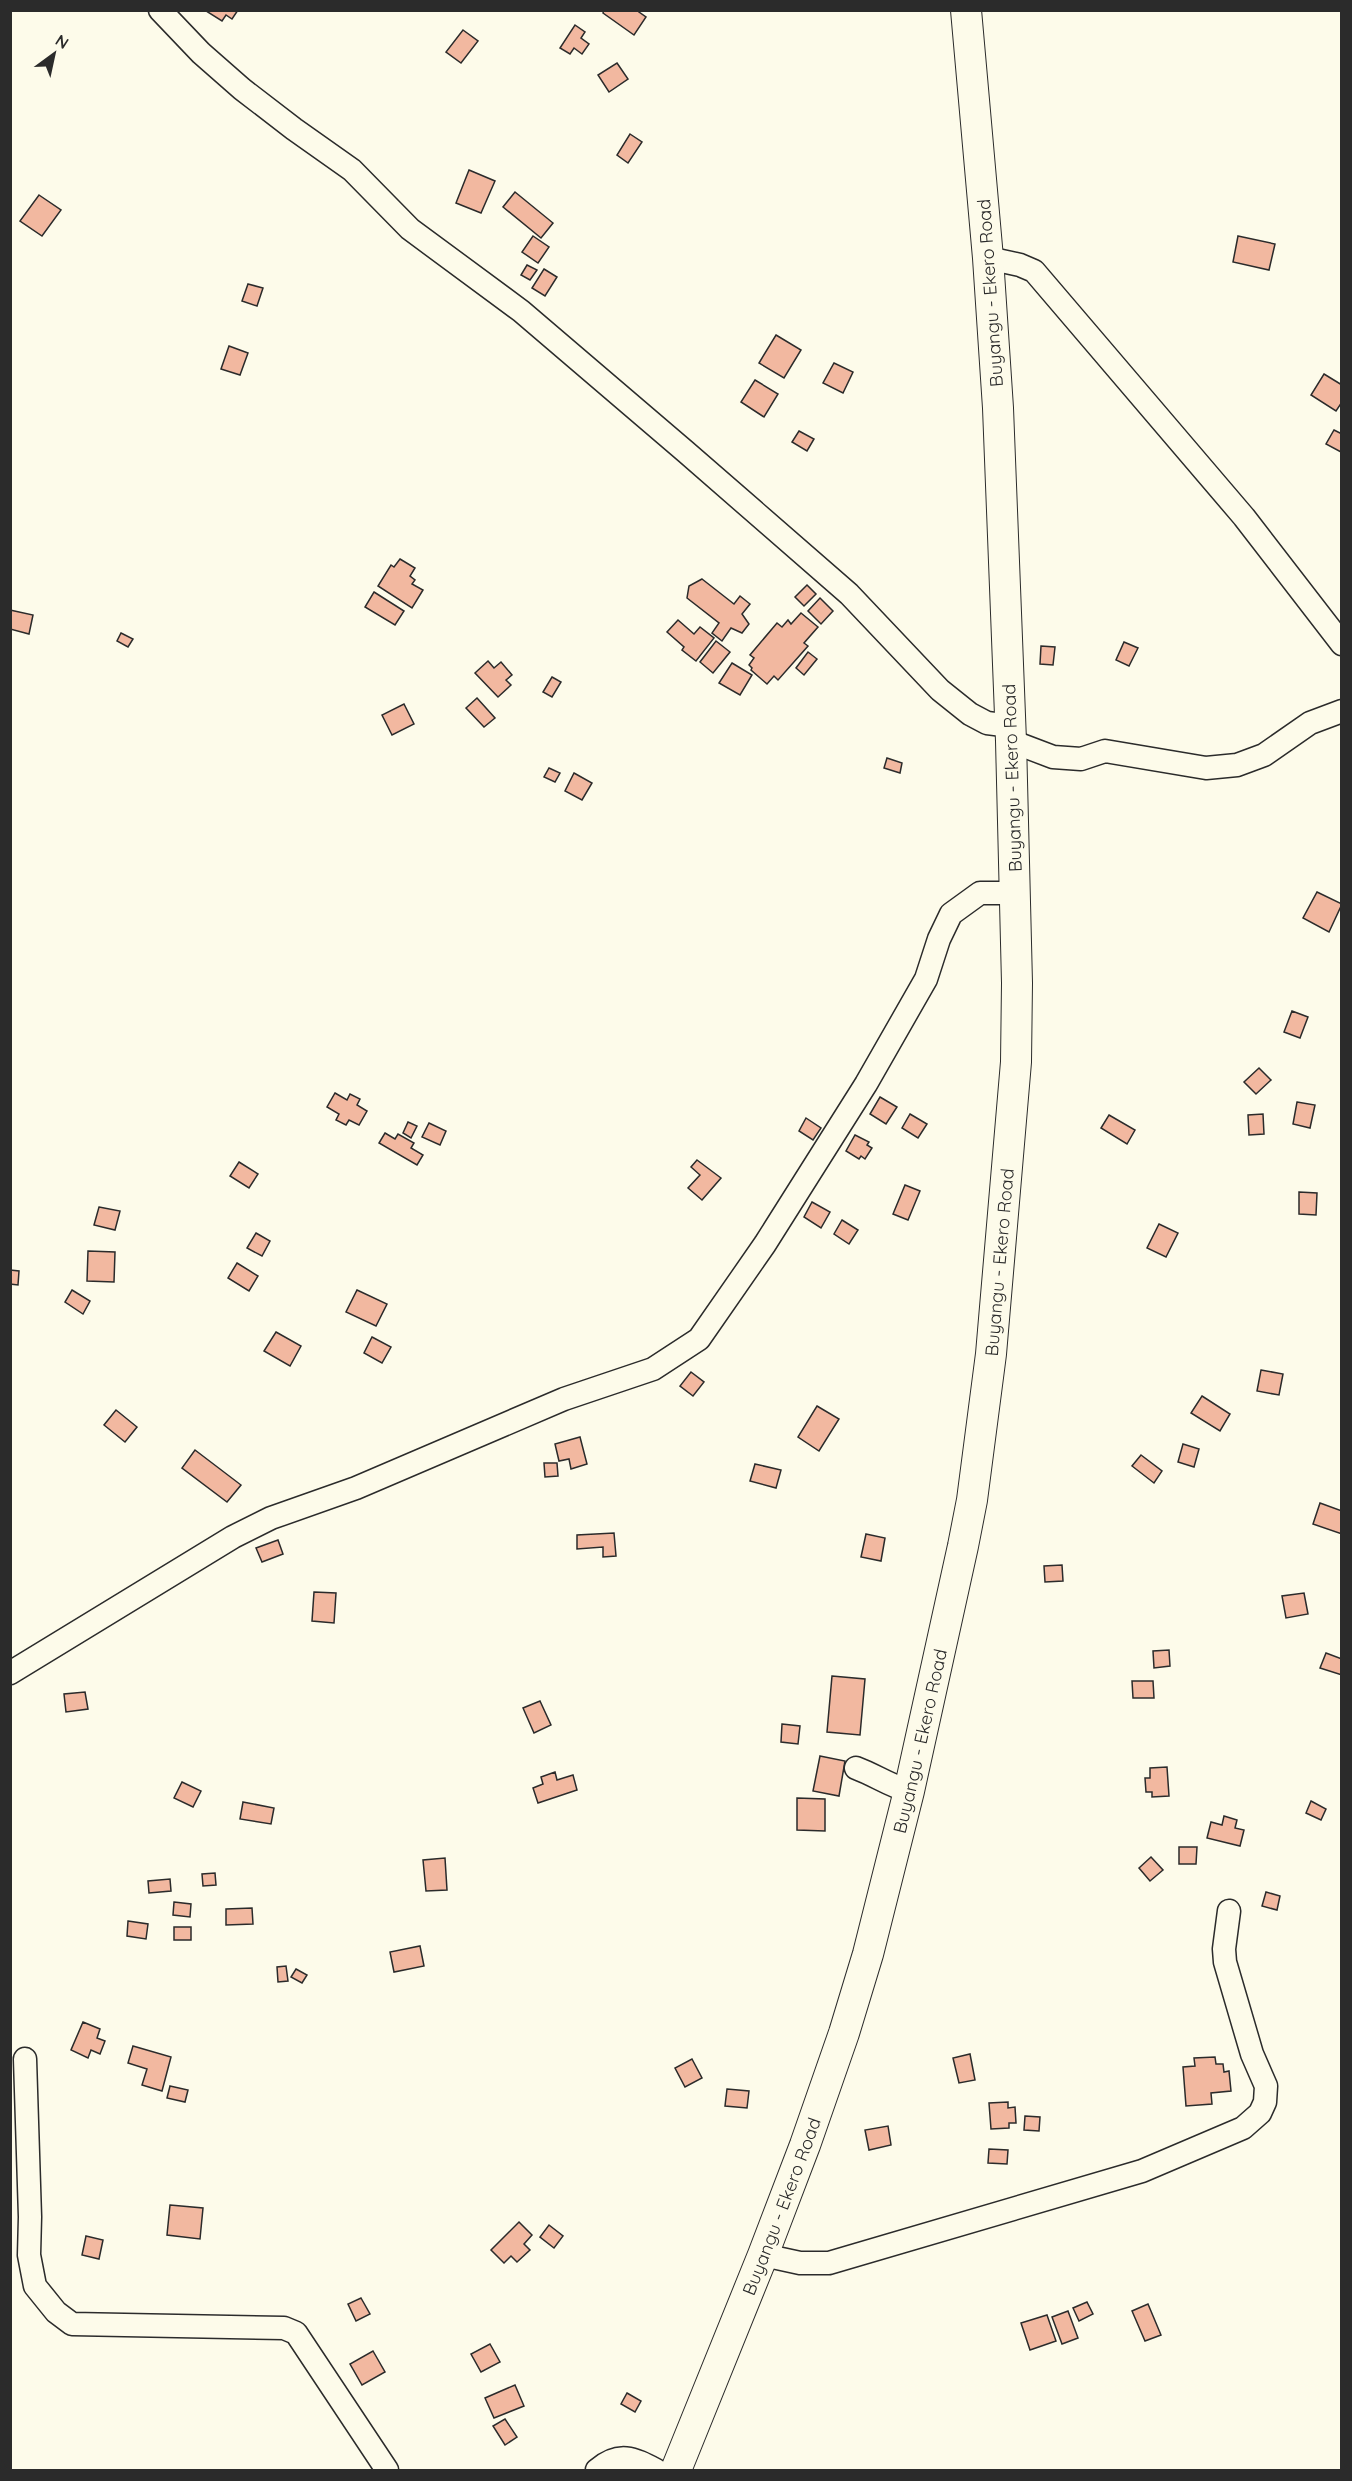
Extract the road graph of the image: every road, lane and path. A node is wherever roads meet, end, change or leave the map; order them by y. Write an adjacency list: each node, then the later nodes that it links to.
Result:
1 (160, 10): 6 (street)
2 (966, 10): 3 (main road, Buyangu - Ekero Road)
3 (988, 258): 4 (street); 6 (main road, Buyangu - Ekero Road)
4 (1341, 644)
5 (1341, 711): 6 (street)
6 (1011, 733): 7 (main road, Buyangu - Ekero Road)
7 (1015, 892): 8 (street); 10 (main road, Buyangu - Ekero Road)
8 (10, 1673)
9 (856, 1768): 10 (street)
10 (909, 1791): 13 (main road, Buyangu - Ekero Road)
11 (1229, 1911): 13 (street)
12 (25, 2059): 14 (street)
13 (764, 2255): 17 (main road, Buyangu - Ekero Road)
14 (387, 2470)
15 (597, 2470): 16 (street)
16 (656, 2470)
17 (676, 2470)

